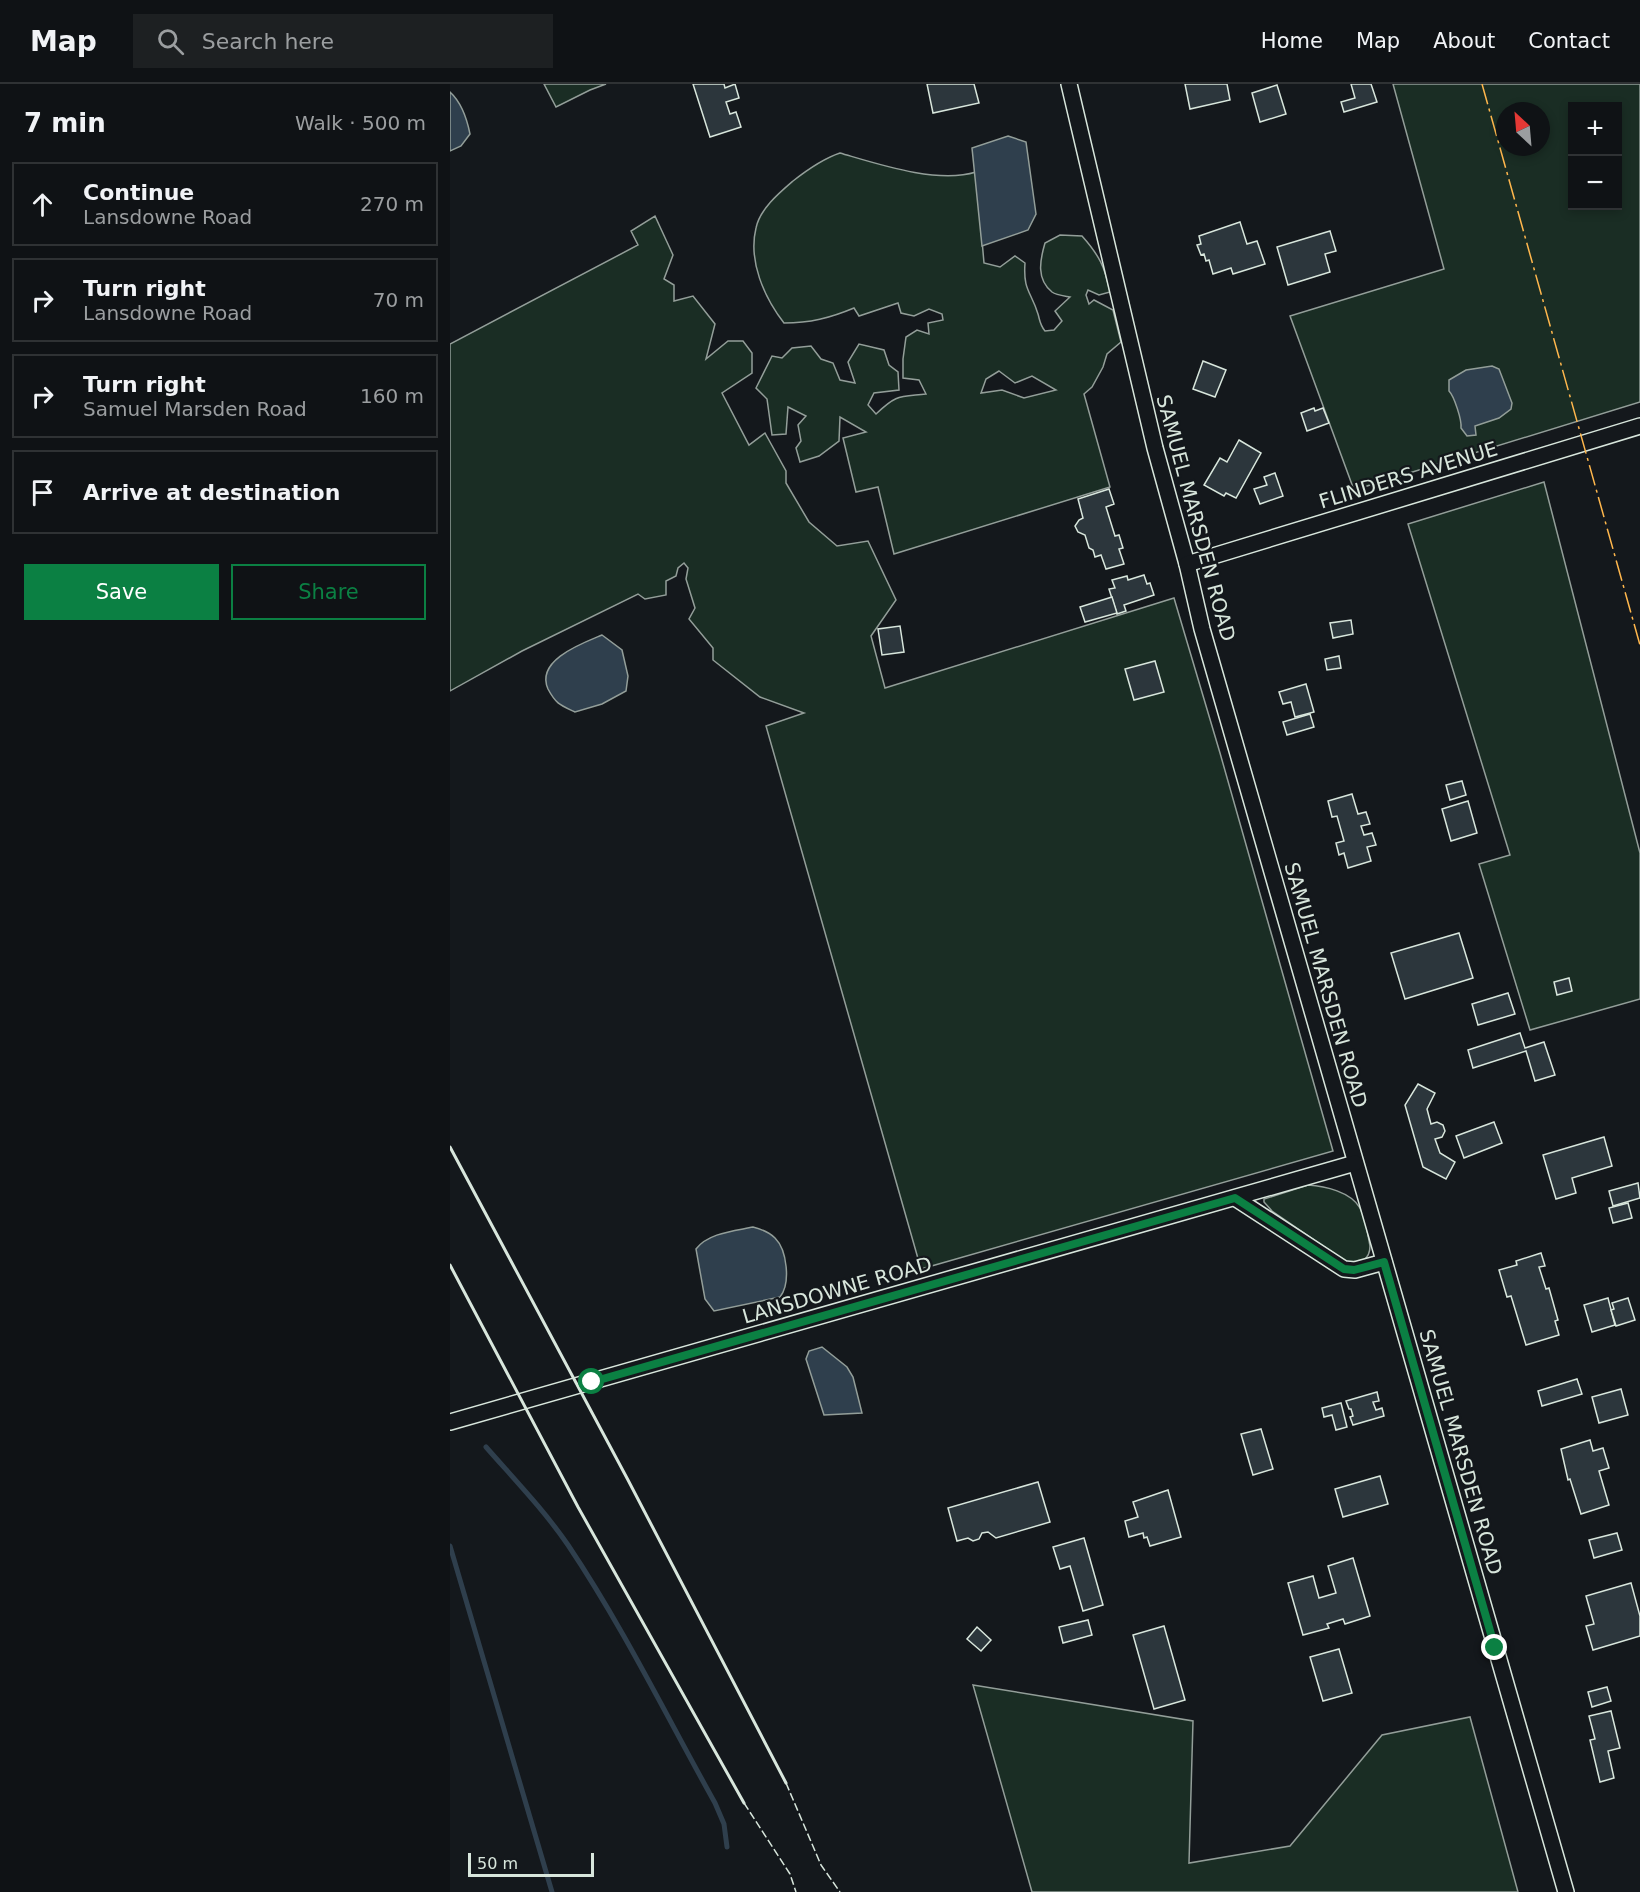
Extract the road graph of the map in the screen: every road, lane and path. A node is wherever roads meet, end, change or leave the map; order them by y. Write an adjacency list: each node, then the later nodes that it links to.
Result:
1 (1069, 84): 3 (street, SAMUEL MARSDEN ROAD)
2 (1640, 426): 3 (street, FLINDERS AVENUE)
3 (1187, 564): 4 (street, SAMUEL MARSDEN ROAD)
4 (1355, 1163): 5 (street, LANSDOWNE ROAD); 6 (street, SAMUEL MARSDEN ROAD)
5 (1235, 1198): 6 (street); 7 (street, LANSDOWNE ROAD)
6 (1384, 1262): 8 (street, SAMUEL MARSDEN ROAD)
7 (450, 1422)
8 (1566, 1892)

